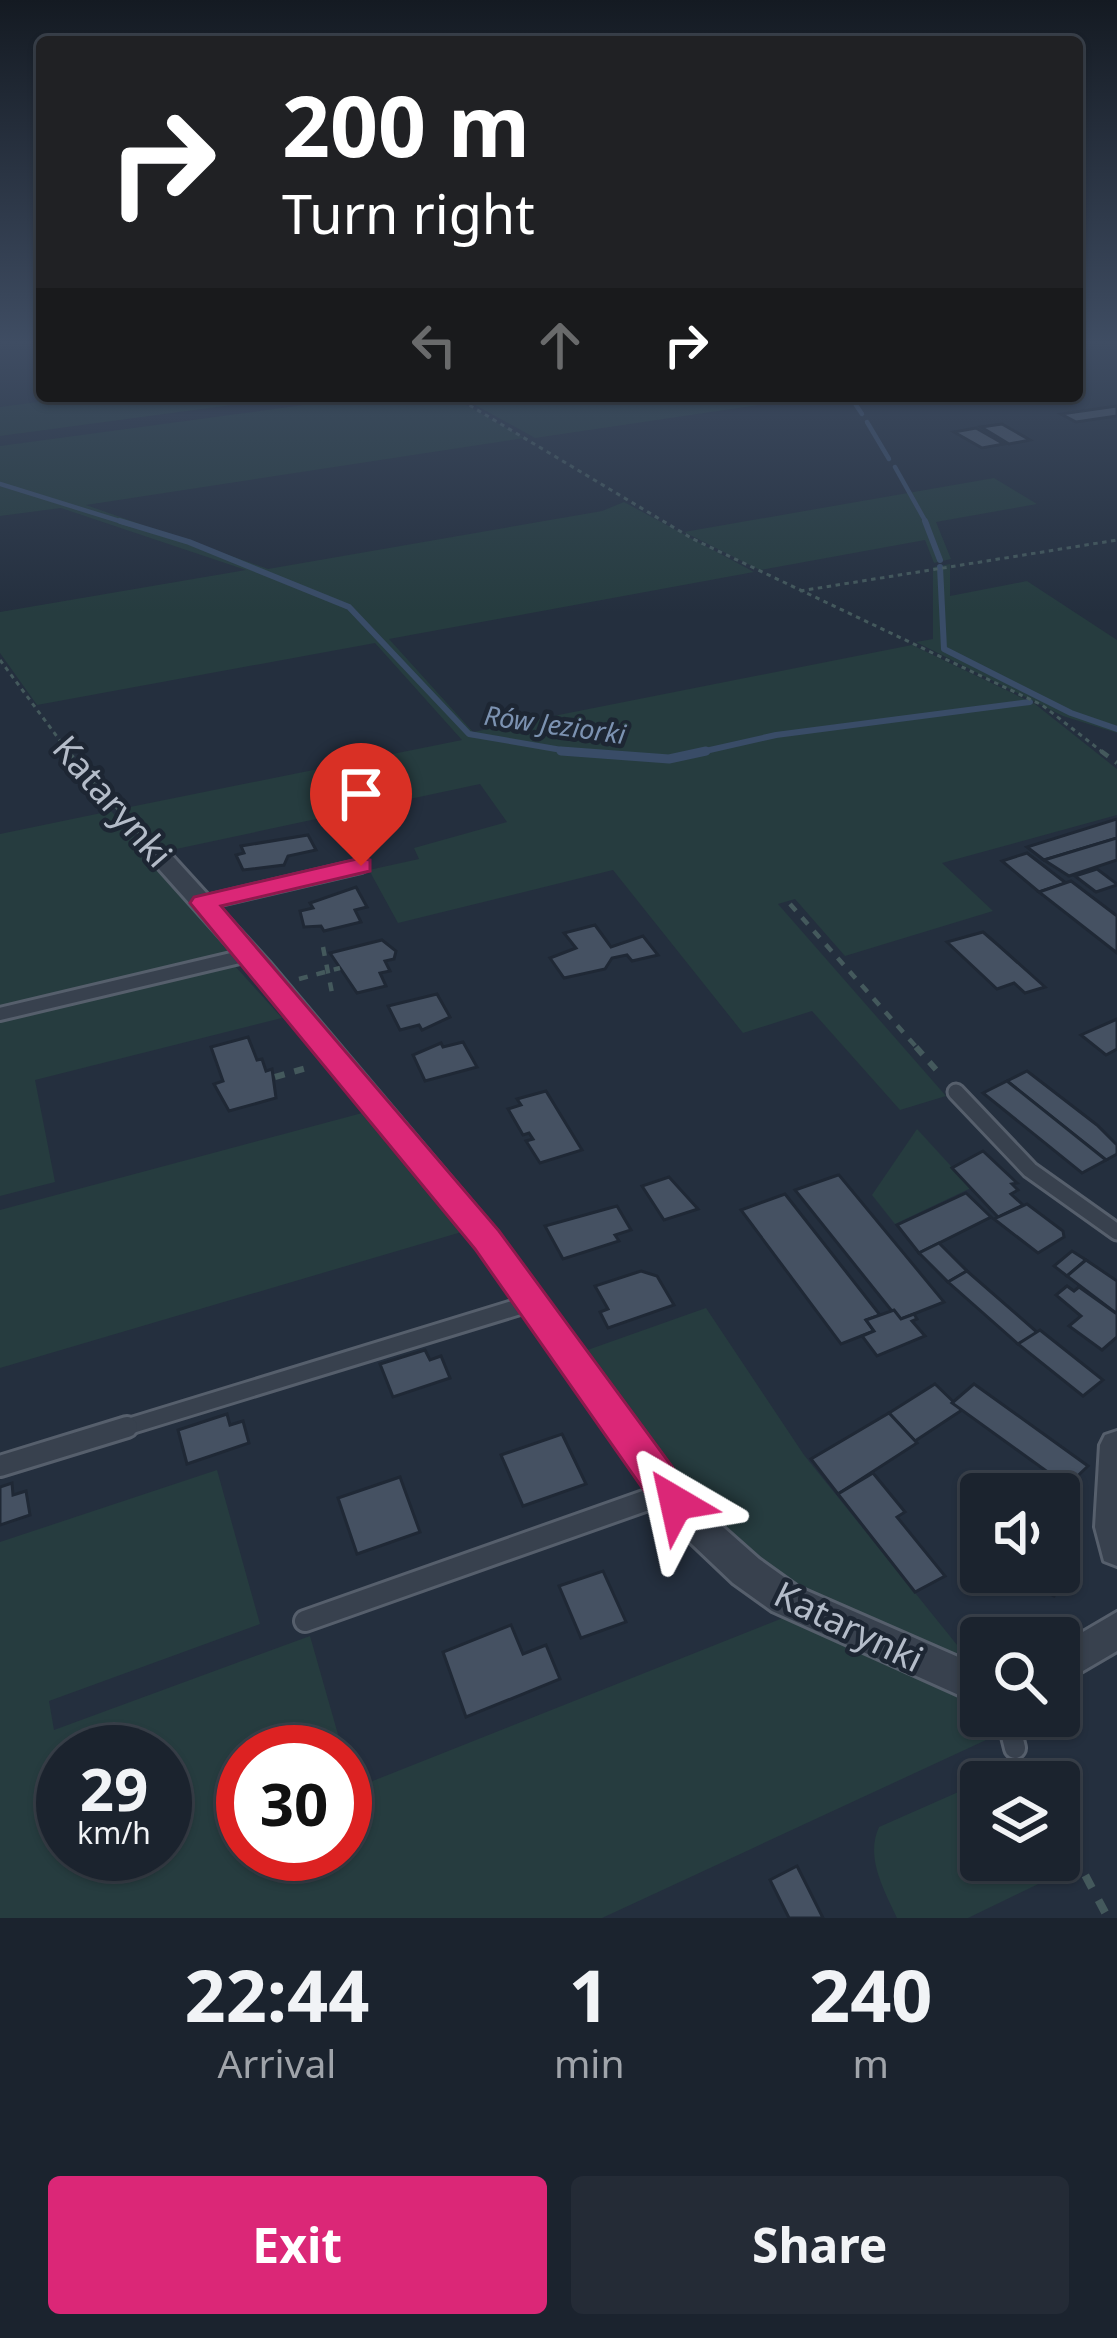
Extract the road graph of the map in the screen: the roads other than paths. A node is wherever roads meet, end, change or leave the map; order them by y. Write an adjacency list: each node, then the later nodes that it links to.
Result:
1 (159, 855): 3 (street, Katarynki)
2 (361, 866): 3 (lane)
3 (203, 903): 4 (street, Katarynki)
4 (250, 954): 5 (lane); 8 (street, Katarynki)
5 (0, 1014)
6 (956, 1092): 7 (lane)
7 (1117, 1232)
8 (532, 1303): 10 (lane); 11 (street, Katarynki)
9 (1117, 1445): 12 (street)
10 (0, 1466)
11 (668, 1492): 13 (lane); 16 (street, Katarynki)
12 (1117, 1550)
13 (305, 1621)
14 (1117, 1630): 15 (street)
15 (1080, 1654)
16 (960, 1677)
17 (1013, 1737): 18 (lane)
18 (1016, 1748)

